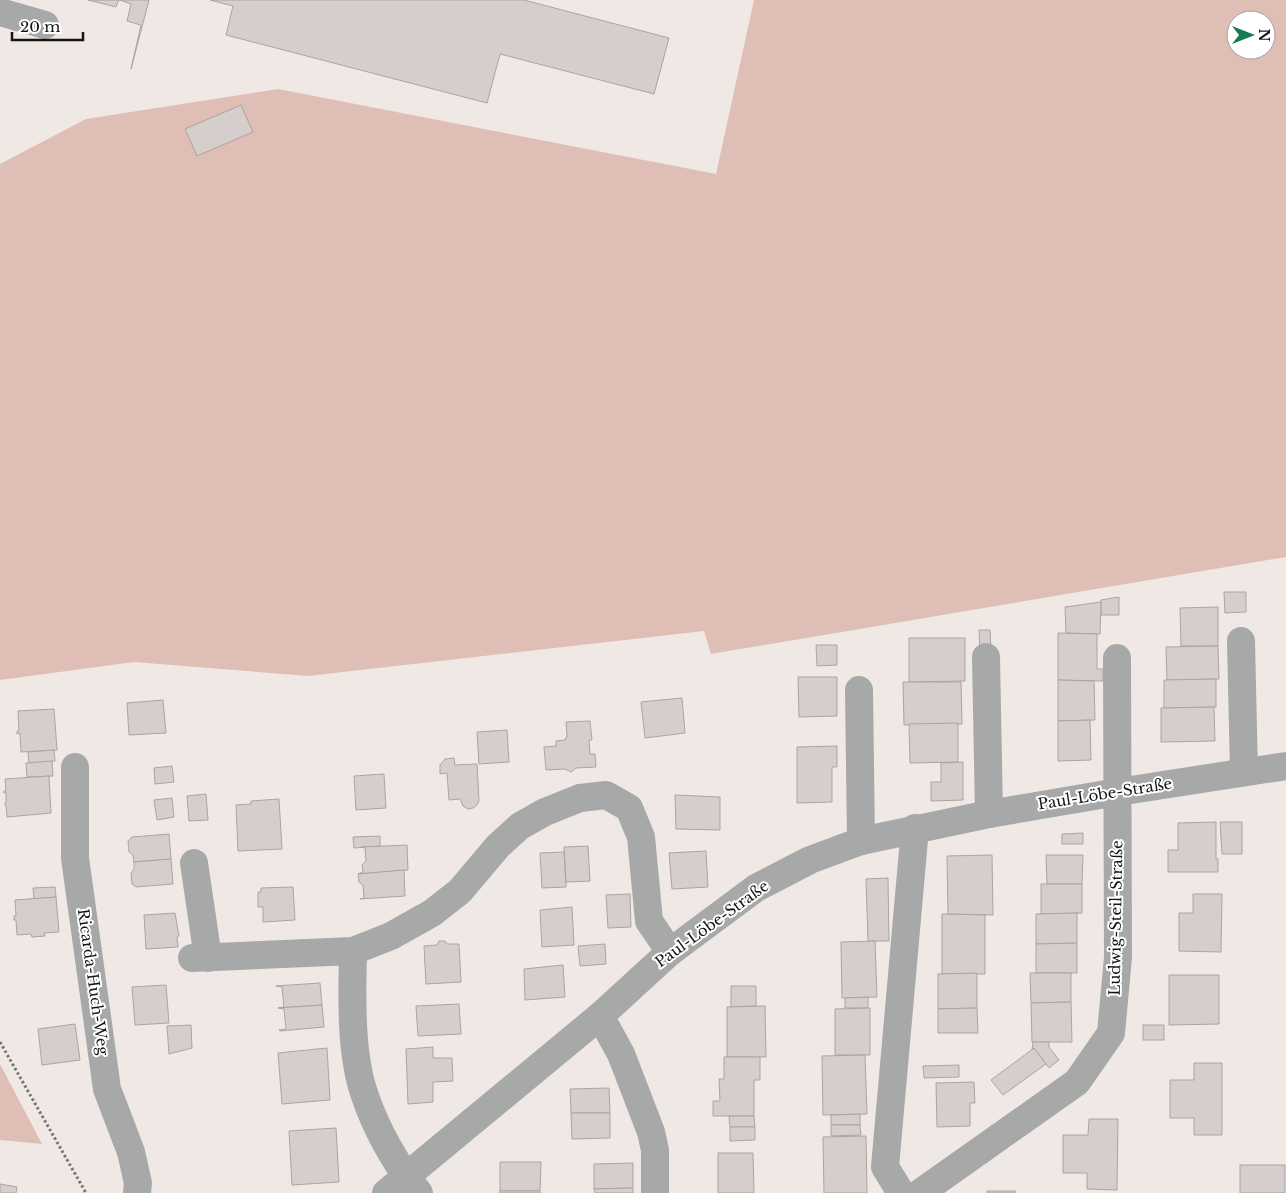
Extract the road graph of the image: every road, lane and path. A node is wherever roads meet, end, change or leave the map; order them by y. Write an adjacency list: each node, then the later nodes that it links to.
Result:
1 (0, 12): 2 (street)
2 (45, 25)
3 (1241, 640): 9 (street)
4 (986, 658): 11 (street)
5 (1116, 658): 10 (street, Ludwig-Steil-Straße)
6 (859, 690): 13 (street)
7 (1286, 766): 9 (street, Paul-Löbe-Straße)
8 (75, 767): 21 (street, Ricarda-Huch-Weg)
9 (1244, 772): 10 (street, Paul-Löbe-Straße)
10 (1118, 792): 11 (street, Paul-Löbe-Straße); 24 (street, Ludwig-Steil-Straße)
11 (989, 814): 12 (street, Paul-Löbe-Straße)
12 (915, 828): 13 (street, Paul-Löbe-Straße); 23 (street)
13 (861, 841): 16 (street, Paul-Löbe-Straße)
14 (194, 863): 15 (street)
15 (353, 951): 16 (street); 19 (street)
16 (670, 952): 17 (street, Paul-Löbe-Straße)
17 (600, 1016): 19 (street, Paul-Löbe-Straße); 22 (street)
18 (0, 1042): 20 (path)
19 (404, 1188)
20 (86, 1193)
21 (137, 1193)
22 (655, 1193)
23 (901, 1193)
24 (920, 1193)

